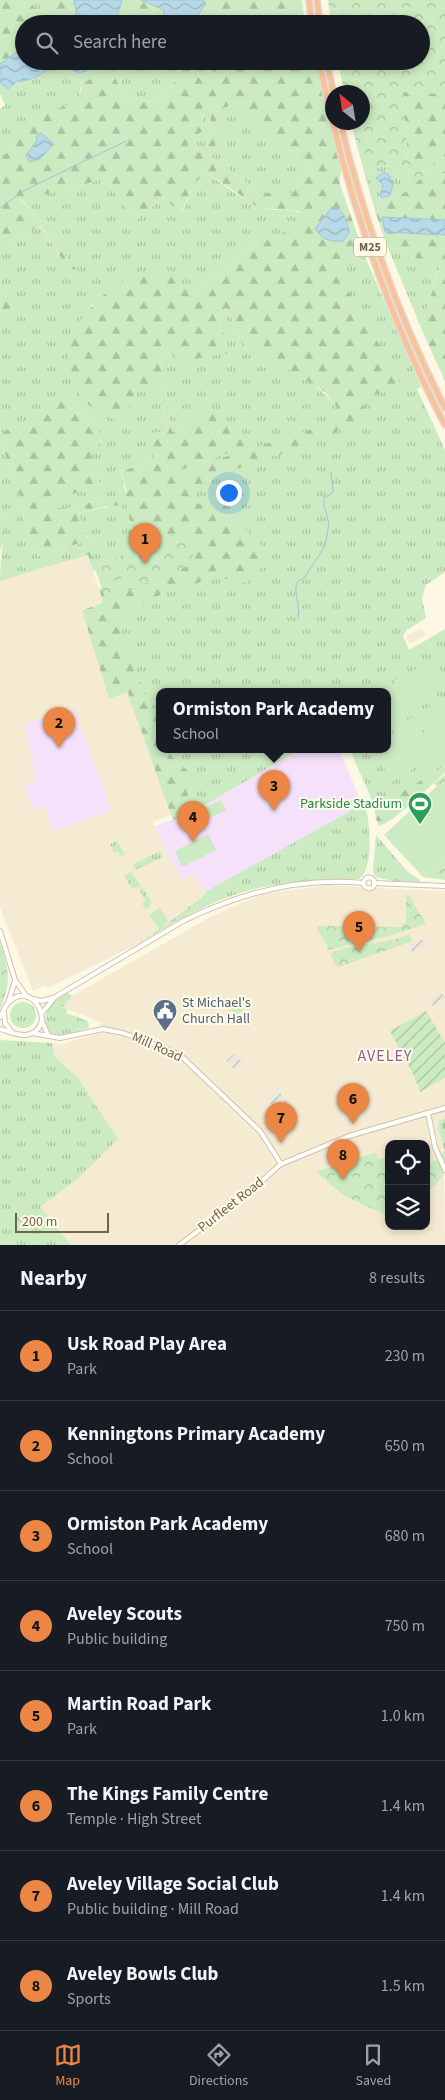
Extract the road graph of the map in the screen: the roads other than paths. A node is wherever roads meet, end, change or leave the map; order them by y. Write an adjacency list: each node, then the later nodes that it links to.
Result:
1 (309, 0): 3 (highway)
2 (317, 0): 4 (highway)
3 (311, 15)
4 (319, 15)
5 (321, 70): 10 (highway, M25)
6 (329, 70): 7 (highway)
7 (332, 85)
8 (342, 130): 9 (highway, M25)
9 (445, 408)
10 (445, 425)
11 (363, 883): 12 (street); 12 (street); 16 (street)
12 (374, 883): 13 (street)
13 (445, 886)
14 (0, 931): 15 (street)
15 (15, 980): 17 (street); 18 (street)
16 (55, 997): 17 (street); 20 (street)
17 (30, 998): 18 (street); 20 (street)
18 (8, 1003): 19 (street)
19 (4, 1011): 21 (street); 24 (street)
20 (42, 1013): 22 (street)
21 (0, 1017)
22 (42, 1020): 25 (street); 26 (street)
23 (0, 1029): 24 (street)
24 (12, 1032): 25 (street)
25 (32, 1033): 26 (street, Mill Road)
26 (48, 1035): 29 (street, Mill Road)
27 (445, 1108): 28 (street, Purfleet Road)
28 (428, 1113): 29 (street, Purfleet Road); 30 (street)
29 (281, 1164): 31 (street, Purfleet Road)
30 (445, 1170)
31 (179, 1245)

